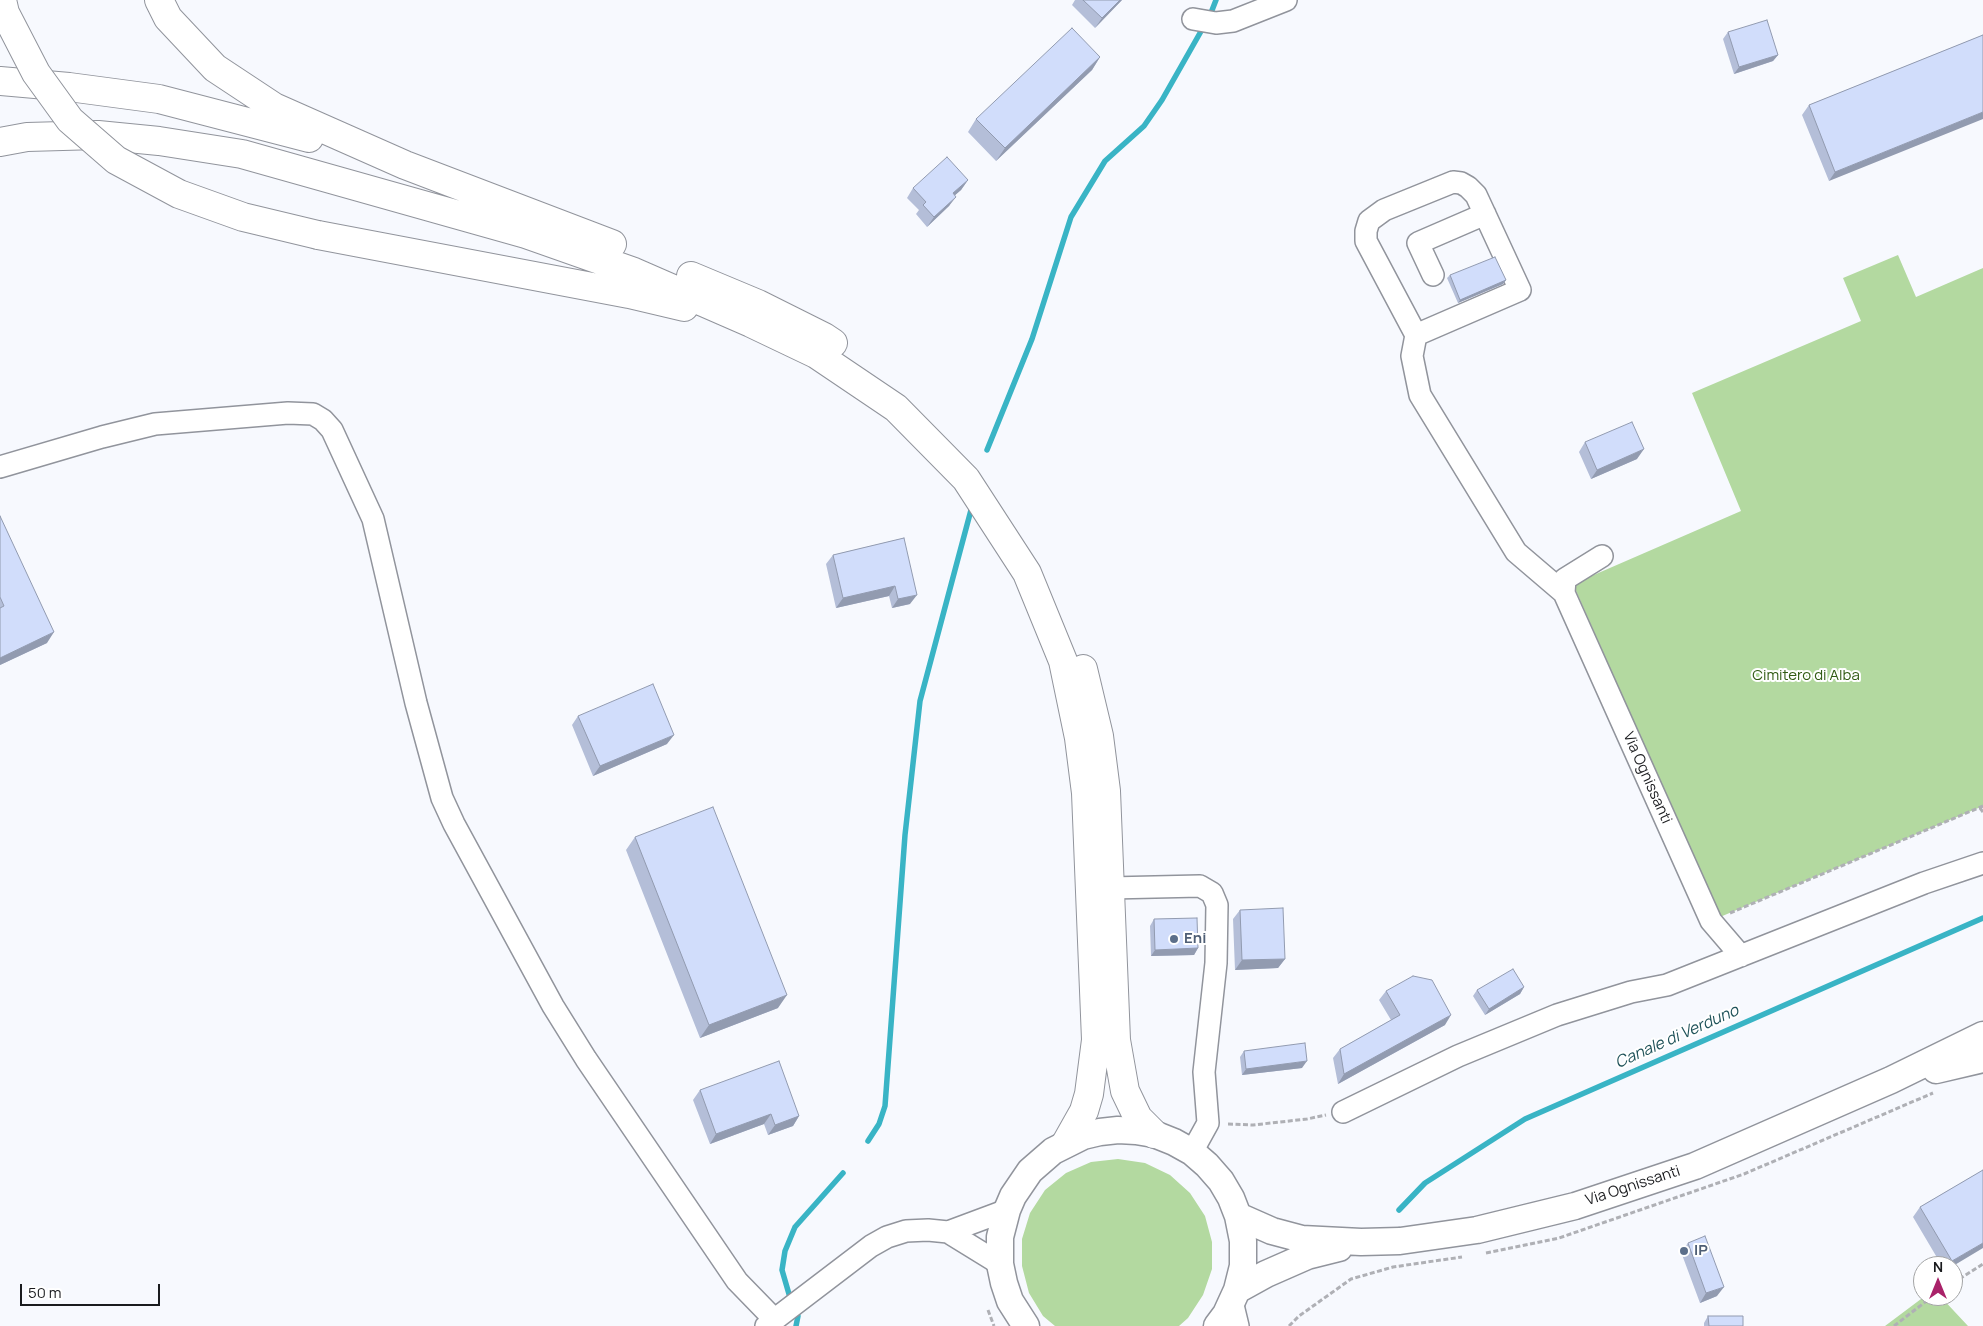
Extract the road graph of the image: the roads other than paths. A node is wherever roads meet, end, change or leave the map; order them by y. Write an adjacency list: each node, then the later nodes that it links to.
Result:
1 (2, 0): 10 (highway, bridge)
2 (159, 0): 7 (highway)
3 (1286, 0): 4 (street)
4 (1193, 19)
5 (0, 81): 7 (highway)
6 (0, 142): 10 (highway)
7 (405, 165): 16 (highway)
8 (1485, 214): 9 (street); 11 (street); 11 (street)
9 (1433, 275)
10 (751, 323): 23 (highway)
11 (1416, 335): 14 (street, Via Ognissanti)
12 (0, 467): 31 (street)
13 (1602, 556): 14 (street)
14 (1564, 593): 17 (street, Via Ognissanti)
15 (1983, 863): 17 (street)
16 (1110, 888): 22 (highway); 24 (street)
17 (1741, 956): 21 (street)
18 (1983, 1035): 20 (main road, Via Ognissanti)
19 (1983, 1058): 20 (main road, Via Ognissanti)
20 (1891, 1080): 28 (main road, Via Ognissanti)
21 (1343, 1112)
22 (1154, 1134): 23 (main road); 24 (main road)
23 (1066, 1143): 25 (main road)
24 (1192, 1152): 26 (main road)
25 (1007, 1210): 27 (street); 29 (main road)
26 (1238, 1216): 28 (main road, Via Ognissanti); 30 (main road)
27 (948, 1232): 29 (street); 31 (street)
28 (1361, 1242): 30 (main road, Via Ognissanti)
29 (1000, 1264): 32 (main road)
30 (1236, 1306): 33 (main road)
31 (774, 1320)
32 (1026, 1326)
33 (1217, 1326)

